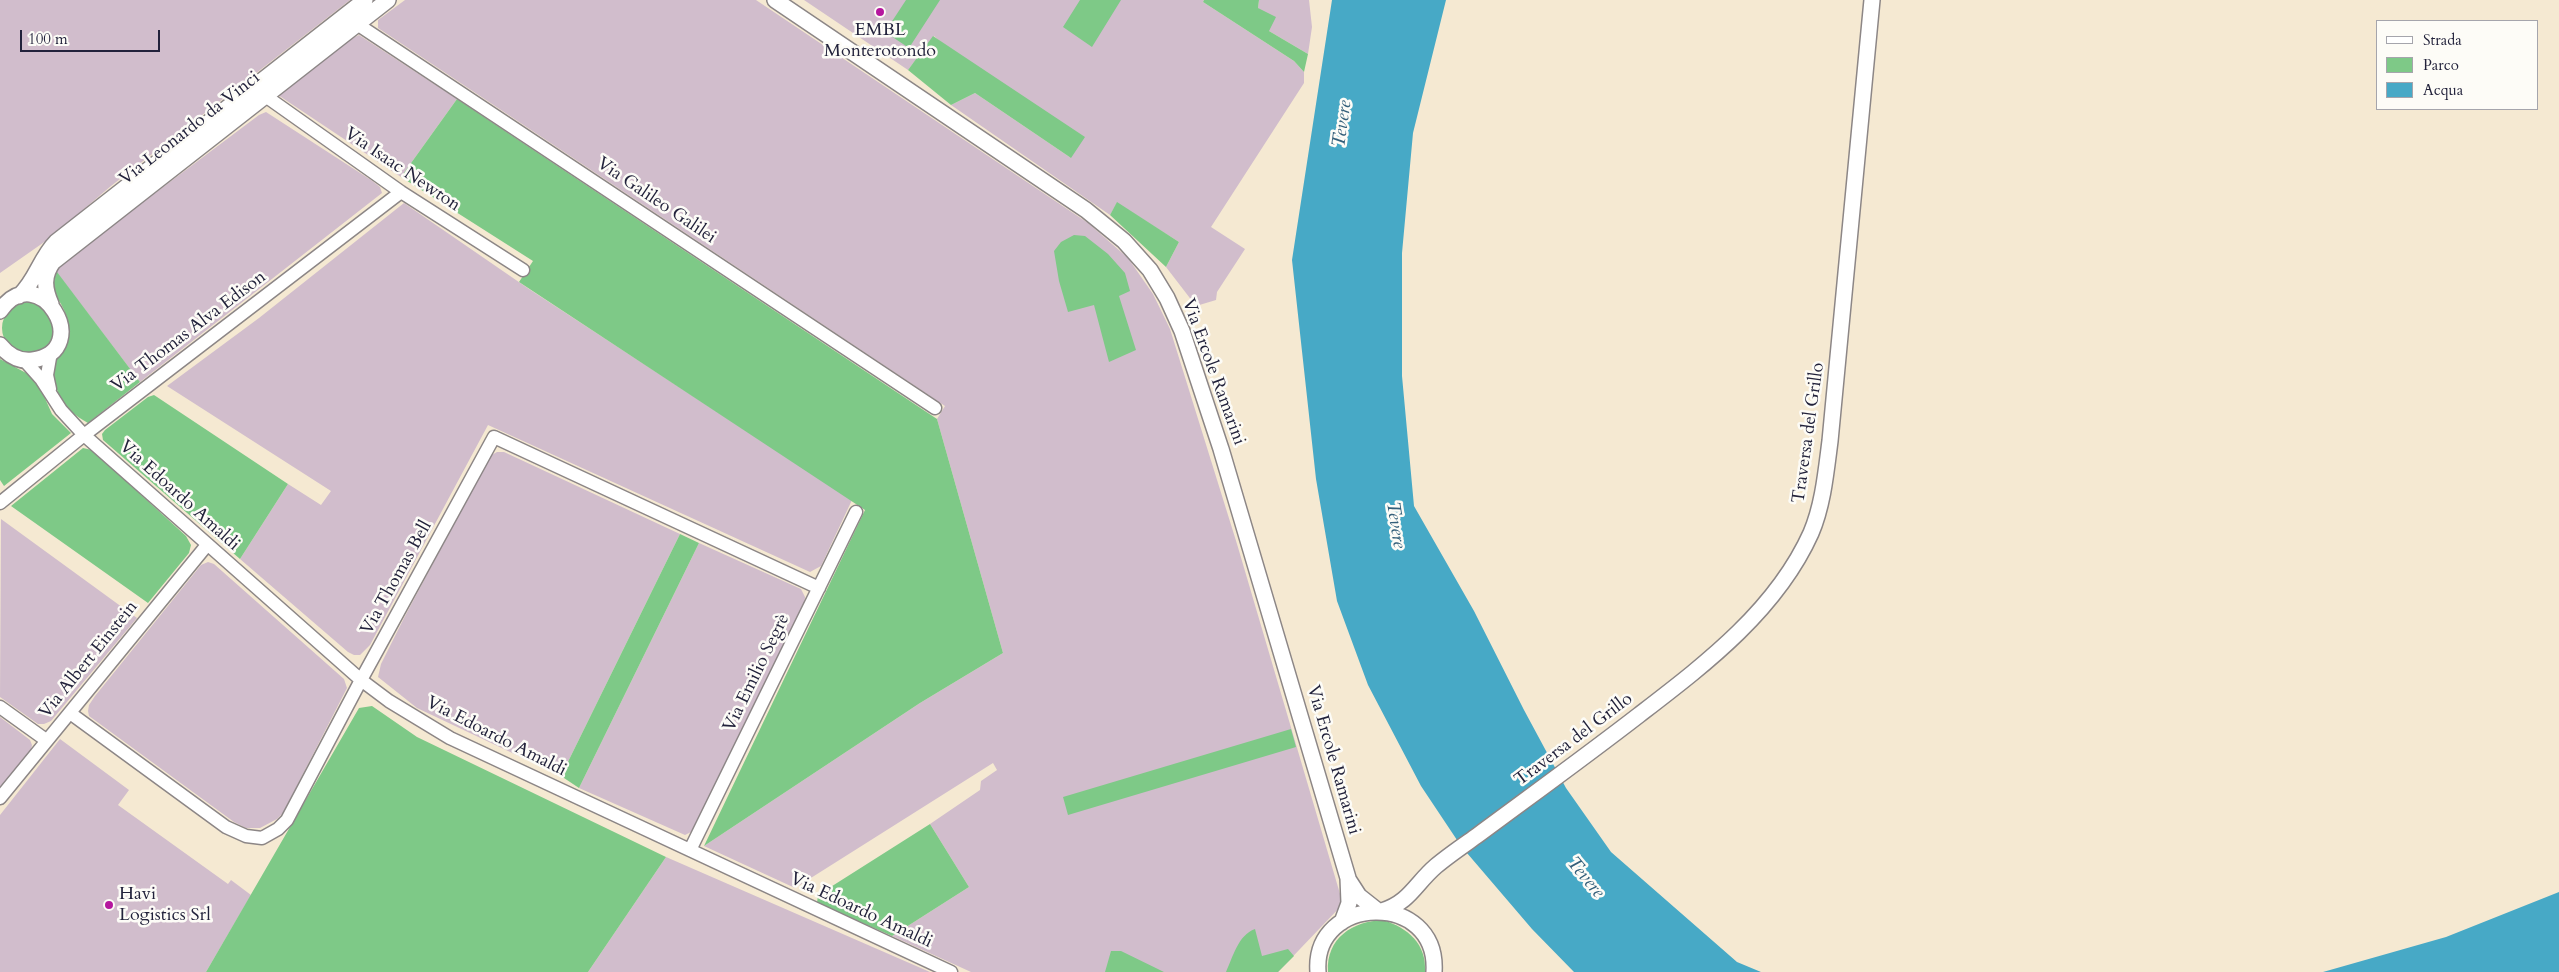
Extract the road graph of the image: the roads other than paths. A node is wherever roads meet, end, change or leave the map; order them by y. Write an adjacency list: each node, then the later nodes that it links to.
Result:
1 (366, 0): 9 (main road, Via Leonardo da Vinci)
2 (388, 0): 5 (main road, Via Leonardo da Vinci)
3 (774, 0): 28 (main road, Via Ercole Ramarini)
4 (1872, 0): 29 (main road, Traversa del Grillo)
5 (357, 24): 6 (main road, Via Leonardo da Vinci); 16 (street, Via Galileo Galilei)
6 (264, 95): 7 (street, Via Isaac Newton); 10 (main road, Via Leonardo da Vinci)
7 (401, 192): 8 (street, Via Isaac Newton); 17 (street, Via Thomas Alva Edison)
8 (523, 270)
9 (19, 296): 10 (main road); 11 (main road, Via Leonardo da Vinci)
10 (51, 304): 13 (main road, Via Leonardo da Vinci)
11 (0, 311)
12 (0, 345): 14 (main road)
13 (51, 352): 14 (main road); 15 (street)
14 (25, 360): 15 (street, Via Edoardo Amaldi)
15 (50, 392): 17 (street, Via Edoardo Amaldi)
16 (935, 408)
17 (84, 435): 18 (street, Via Thomas Alva Edison); 20 (street, Via Edoardo Amaldi)
18 (0, 502)
19 (856, 512): 21 (street, Via Emilio Segrè)
20 (207, 545): 22 (street, Via Edoardo Amaldi); 24 (street, Via Albert Einstein)
21 (819, 588): 22 (street, Via Thomas Bell); 27 (street, Via Emilio Segrè)
22 (361, 680): 24 (street, Via Thomas Bell); 27 (street, Via Edoardo Amaldi)
23 (0, 707): 25 (street)
24 (70, 713): 25 (street, Via Albert Einstein)
25 (46, 740): 26 (street, Via Albert Einstein)
26 (0, 798)
27 (690, 850): 34 (street, Via Edoardo Amaldi)
28 (1348, 878): 30 (main road, Via Ercole Ramarini); 31 (main road, Via Ercole Ramarini)
29 (1418, 886): 30 (main road, Traversa del Grillo); 32 (main road)
30 (1380, 911): 31 (main road, Traversa del Grillo); 32 (main road, Traversa del Grillo)
31 (1342, 922): 33 (main road, Traversa del Grillo)
32 (1421, 930): 35 (main road)
33 (1317, 970)
34 (951, 972)
35 (1434, 972)

